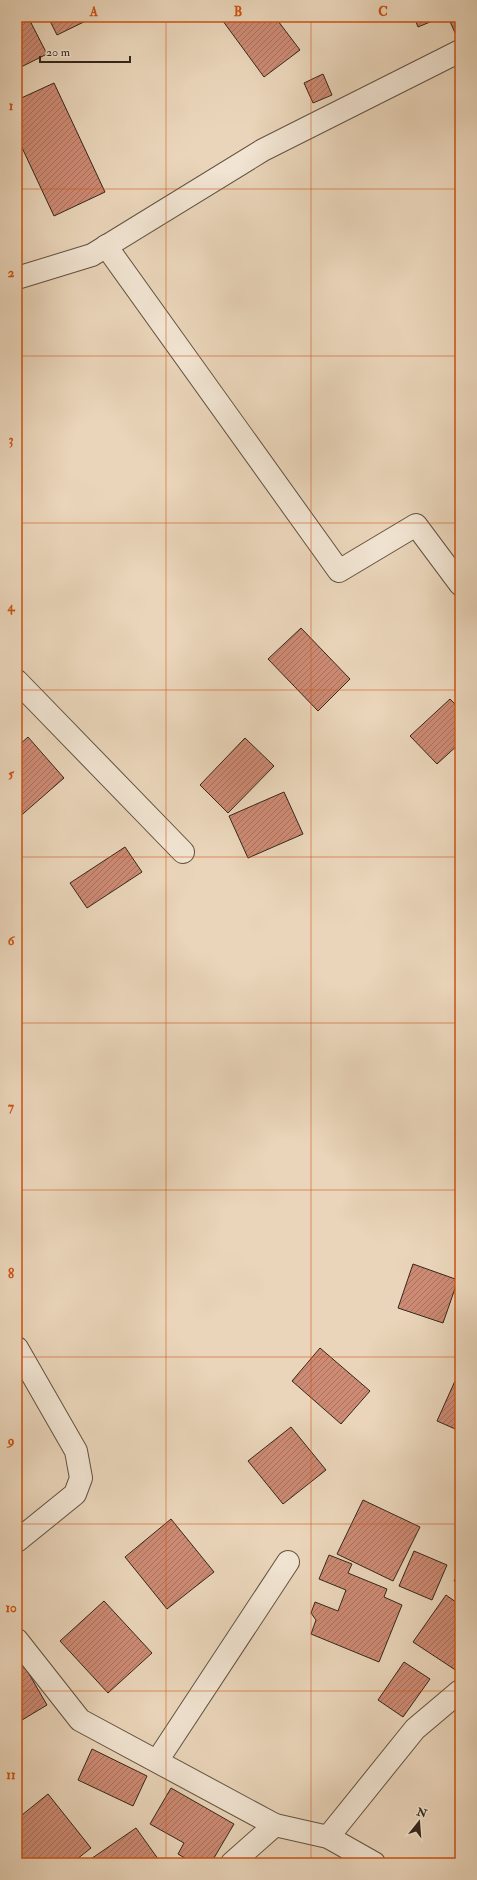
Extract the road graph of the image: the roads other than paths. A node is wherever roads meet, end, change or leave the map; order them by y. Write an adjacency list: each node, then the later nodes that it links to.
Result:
1 (460, 51): 2 (street)
2 (106, 246): 3 (street); 4 (street)
3 (17, 278)
4 (460, 584)
5 (17, 681): 6 (street)
6 (183, 852)
7 (17, 1348): 8 (street)
8 (17, 1541)
9 (288, 1562): 12 (street)
10 (17, 1640): 12 (street)
11 (460, 1691): 14 (street)
12 (157, 1762): 13 (street)
13 (275, 1825): 14 (street); 15 (street)
14 (328, 1837): 16 (street)
15 (232, 1863)
16 (374, 1863)

